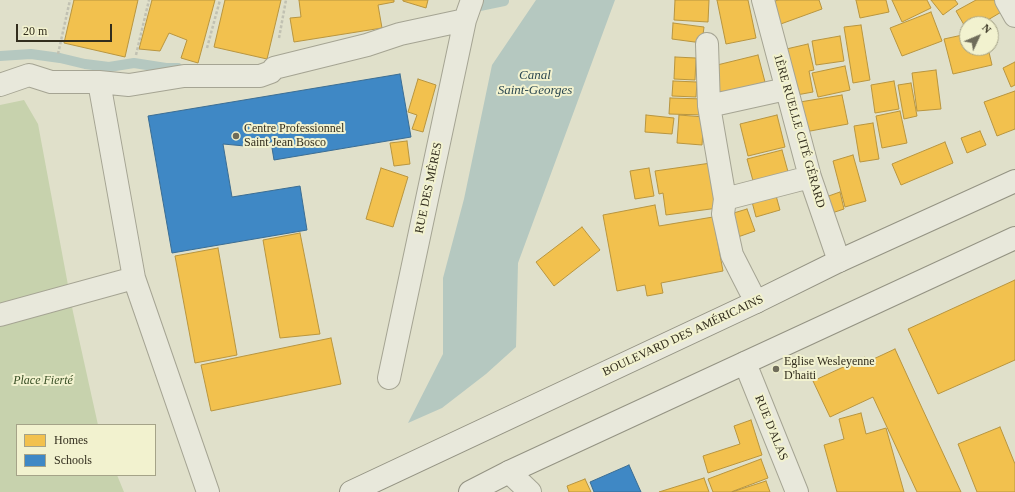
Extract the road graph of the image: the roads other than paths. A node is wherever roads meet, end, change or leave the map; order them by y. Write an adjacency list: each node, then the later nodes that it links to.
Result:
1 (763, 0): 8 (street, 1ÈRE RUELLE CITÉ GÉRARD)
2 (1006, 0): 4 (street)
3 (468, 10): 6 (street); 19 (street, RUE DES MÈRES)
4 (1015, 16)
5 (707, 44): 9 (street)
6 (99, 82): 7 (street); 15 (street)
7 (0, 85)
8 (786, 89): 9 (street); 10 (street, 1ÈRE RUELLE CITÉ GÉRARD)
9 (709, 106): 12 (street)
10 (810, 177): 12 (street); 14 (street, 1ÈRE RUELLE CITÉ GÉRARD)
11 (1015, 181): 14 (street, BOULEVARD DES AMÉRICAINS)
12 (725, 199): 16 (street)
13 (1015, 238): 18 (street)
14 (839, 261): 16 (street, BOULEVARD DES AMÉRICAINS)
15 (134, 278): 17 (street); 21 (street)
16 (756, 302): 22 (street, BOULEVARD DES AMÉRICAINS)
17 (0, 315)
18 (745, 363): 20 (street); 25 (street, RUE D'ALAS)
19 (389, 378)
20 (509, 472): 23 (street); 24 (street)
21 (208, 492)
22 (351, 492)
23 (470, 492)
24 (530, 492)
25 (797, 492)

